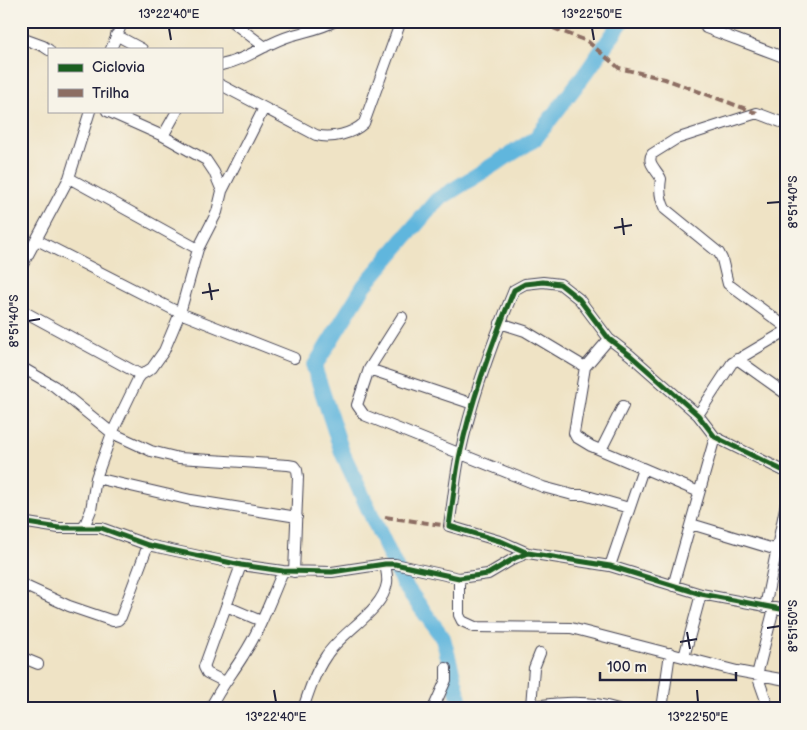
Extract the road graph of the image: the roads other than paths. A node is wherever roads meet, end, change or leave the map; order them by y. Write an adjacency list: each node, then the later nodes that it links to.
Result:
1 (123, 21): 6 (street)
2 (231, 21): 8 (street)
3 (335, 21): 8 (street)
4 (401, 21): 15 (street)
5 (706, 28): 12 (street)
6 (116, 35): 9 (street); 10 (street)
7 (21, 38): 11 (street)
8 (265, 47): 13 (street)
9 (110, 48)
10 (140, 48)
11 (48, 49)
12 (786, 58)
13 (222, 65)
14 (222, 86): 15 (street)
15 (264, 108): 22 (street)
16 (90, 112): 21 (street)
17 (109, 112): 20 (street)
18 (176, 112): 20 (street)
19 (786, 124): 30 (street)
20 (163, 136): 22 (street)
21 (69, 178): 23 (street); 24 (street)
22 (222, 191): 24 (street)
23 (37, 240): 25 (street); 27 (street)
24 (198, 249): 27 (street)
25 (21, 268)
26 (21, 310): 38 (street)
27 (180, 313): 33 (street); 38 (street)
28 (402, 317): 37 (street)
29 (500, 323): 32 (street); 35 (street); 40 (street)
30 (786, 327)
31 (786, 331): 34 (street)
32 (610, 339): 35 (street); 42 (street)
33 (294, 358)
34 (737, 359): 39 (street); 42 (street)
35 (585, 366): 45 (street)
36 (21, 367): 43 (street)
37 (369, 370): 40 (street); 46 (street)
38 (141, 375): 43 (street)
39 (786, 394)
40 (473, 404): 46 (street)
41 (623, 406): 45 (street)
42 (698, 414): 44 (street)
43 (112, 433): 49 (street); 54 (street)
44 (715, 437): 48 (street); 50 (street)
45 (601, 450): 47 (street)
46 (460, 455): 52 (street); 62 (street)
47 (643, 468): 50 (street); 52 (street)
48 (786, 472)
49 (96, 478): 53 (street); 54 (street)
50 (699, 492): 57 (street)
51 (786, 503): 56 (street)
52 (629, 508): 65 (street)
53 (91, 510): 58 (street); 59 (street)
54 (297, 517): 67 (street)
55 (21, 522): 58 (street)
56 (784, 522): 61 (street)
57 (691, 524): 61 (street); 70 (street)
58 (84, 527): 59 (street)
59 (101, 528): 60 (street)
60 (148, 545): 64 (street); 69 (street)
61 (777, 550): 73 (street)
62 (528, 554): 65 (street); 68 (street)
63 (385, 564): 67 (street); 68 (street); 86 (street)
64 (241, 565): 66 (street); 72 (street)
65 (610, 566): 70 (street)
66 (283, 571): 67 (street); 75 (street)
67 (294, 572)
68 (459, 578): 77 (street)
69 (21, 584)
70 (673, 586): 71 (street)
71 (701, 594): 73 (street); 79 (street)
72 (226, 606): 75 (street); 84 (street)
73 (770, 607): 74 (street); 82 (street)
74 (786, 610)
75 (261, 621): 84 (street)
76 (540, 653): 85 (street)
77 (670, 653): 79 (street); 91 (street)
78 (21, 657): 80 (street)
79 (684, 657): 82 (street)
80 (38, 664)
81 (446, 668): 88 (street)
82 (756, 675): 83 (street); 92 (street)
83 (786, 680)
84 (225, 682): 87 (street)
85 (531, 706): 89 (street); 90 (street)
86 (304, 708)
87 (210, 709)
88 (433, 709)
89 (512, 709)
90 (618, 709)
91 (662, 709)
92 (769, 709)

